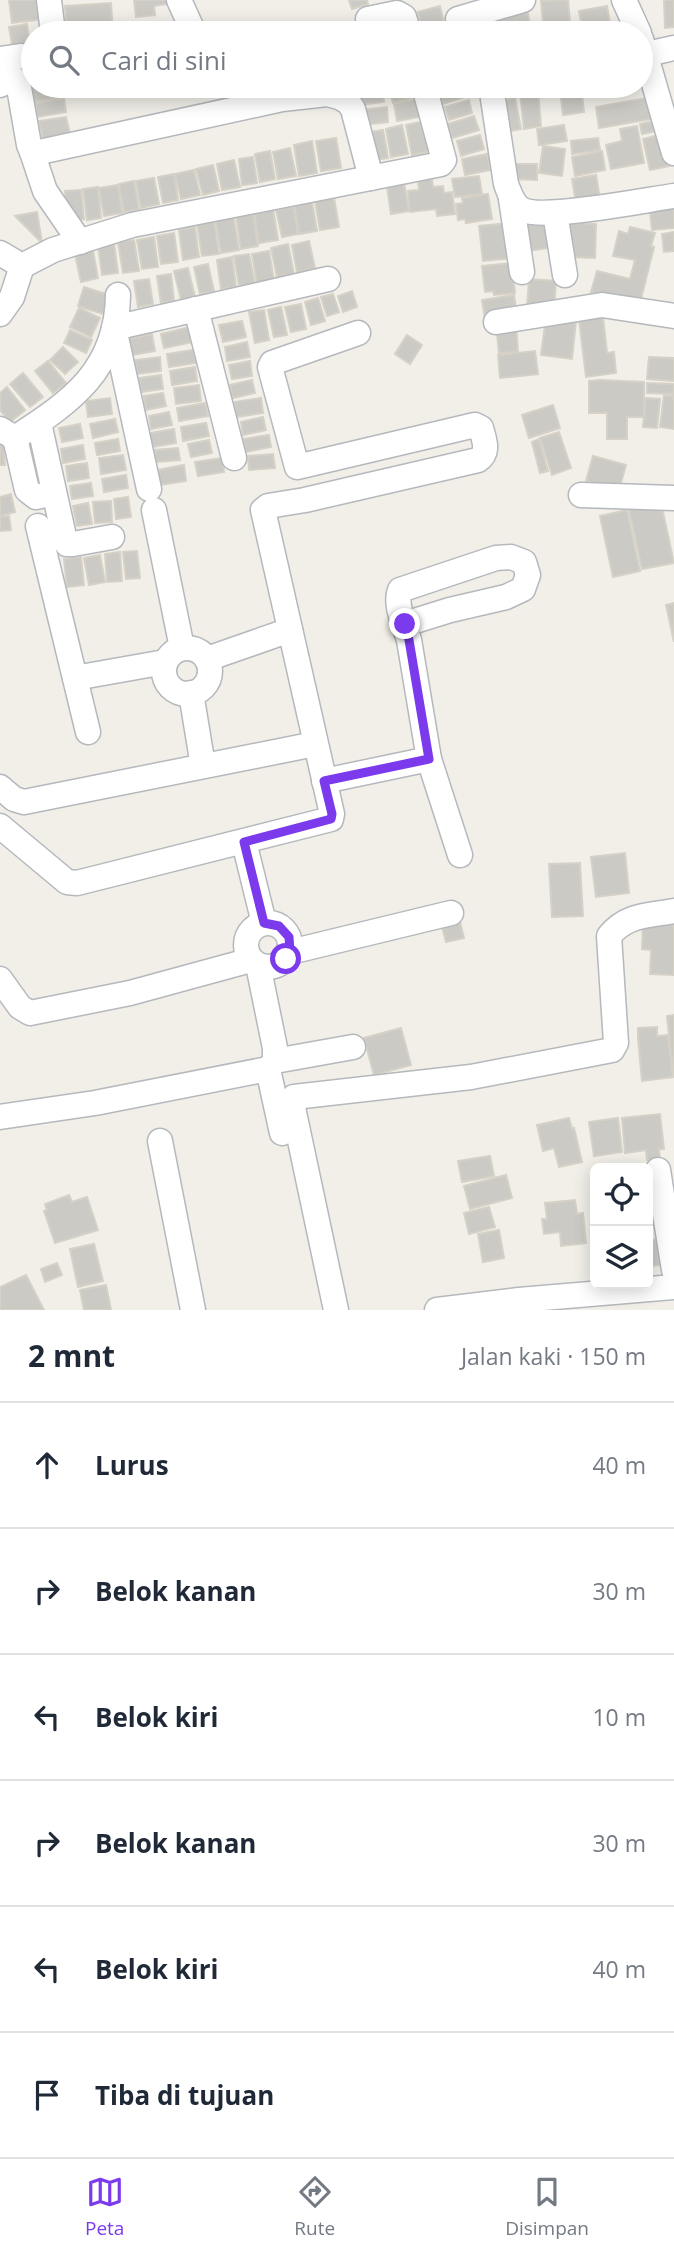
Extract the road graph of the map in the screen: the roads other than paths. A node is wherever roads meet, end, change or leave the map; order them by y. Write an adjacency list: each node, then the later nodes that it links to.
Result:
1 (49, 0): 7 (street)
2 (179, 0): 8 (street)
3 (523, 0): 5 (street)
4 (624, 0): 10 (street)
5 (456, 17)
6 (368, 19): 9 (street)
7 (52, 21)
8 (189, 21)
9 (405, 21)
10 (633, 21)
11 (653, 44): 12 (street)
12 (674, 48)
13 (21, 56): 14 (street)
14 (0, 59)
15 (653, 80): 24 (street)
16 (0, 85): 17 (street)
17 (21, 97)
18 (21, 98): 23 (street)
19 (292, 98): 23 (street)
20 (340, 98): 25 (street)
21 (427, 98): 25 (street)
22 (493, 98): 27 (street)
23 (32, 152): 29 (street)
24 (674, 153)
25 (371, 178): 29 (street)
26 (674, 196): 28 (street)
27 (511, 199): 28 (street); 32 (street)
28 (555, 213): 33 (street)
29 (79, 242): 31 (street)
30 (0, 253): 31 (street)
31 (22, 266): 37 (street)
32 (522, 272)
33 (565, 275)
34 (328, 279): 36 (street)
35 (118, 295): 40 (street)
36 (196, 309): 40 (street); 44 (street)
37 (0, 314)
38 (674, 316): 39 (street)
39 (496, 321)
40 (114, 328): 42 (street); 54 (street)
41 (359, 333): 45 (street)
42 (39, 423): 43 (street); 46 (street)
43 (8, 433): 46 (street)
44 (234, 457)
45 (297, 467): 49 (street); 49 (street)
46 (54, 493): 51 (street)
47 (580, 495): 48 (street)
48 (674, 498)
49 (305, 500): 53 (street)
50 (38, 526): 56 (street)
51 (111, 537)
52 (405, 624): 52 (street); 60 (street)
53 (290, 630): 55 (street); 59 (street)
54 (174, 655): 55 (street); 56 (street); 57 (street)
55 (207, 659): 57 (street)
56 (75, 678): 58 (street)
57 (191, 694): 61 (street)
58 (88, 732)
59 (315, 744): 61 (street); 62 (street)
60 (429, 759): 62 (street); 66 (street)
61 (203, 766): 63 (street)
62 (324, 781): 65 (street)
63 (0, 787)
64 (0, 825): 65 (street)
65 (244, 842): 69 (street)
66 (460, 855)
67 (674, 911): 80 (street)
68 (451, 913): 70 (street)
69 (264, 923): 70 (street); 71 (street)
70 (290, 952): 71 (street)
71 (255, 962): 72 (street); 74 (street)
72 (0, 979)
73 (353, 1047): 74 (street)
74 (271, 1065): 75 (street); 80 (street)
75 (0, 1118)
76 (160, 1142): 82 (street)
77 (658, 1170): 78 (street)
78 (674, 1270)
79 (674, 1287): 81 (street)
80 (326, 1302)
81 (520, 1305): 83 (street)
82 (193, 1310)
83 (437, 1310)

